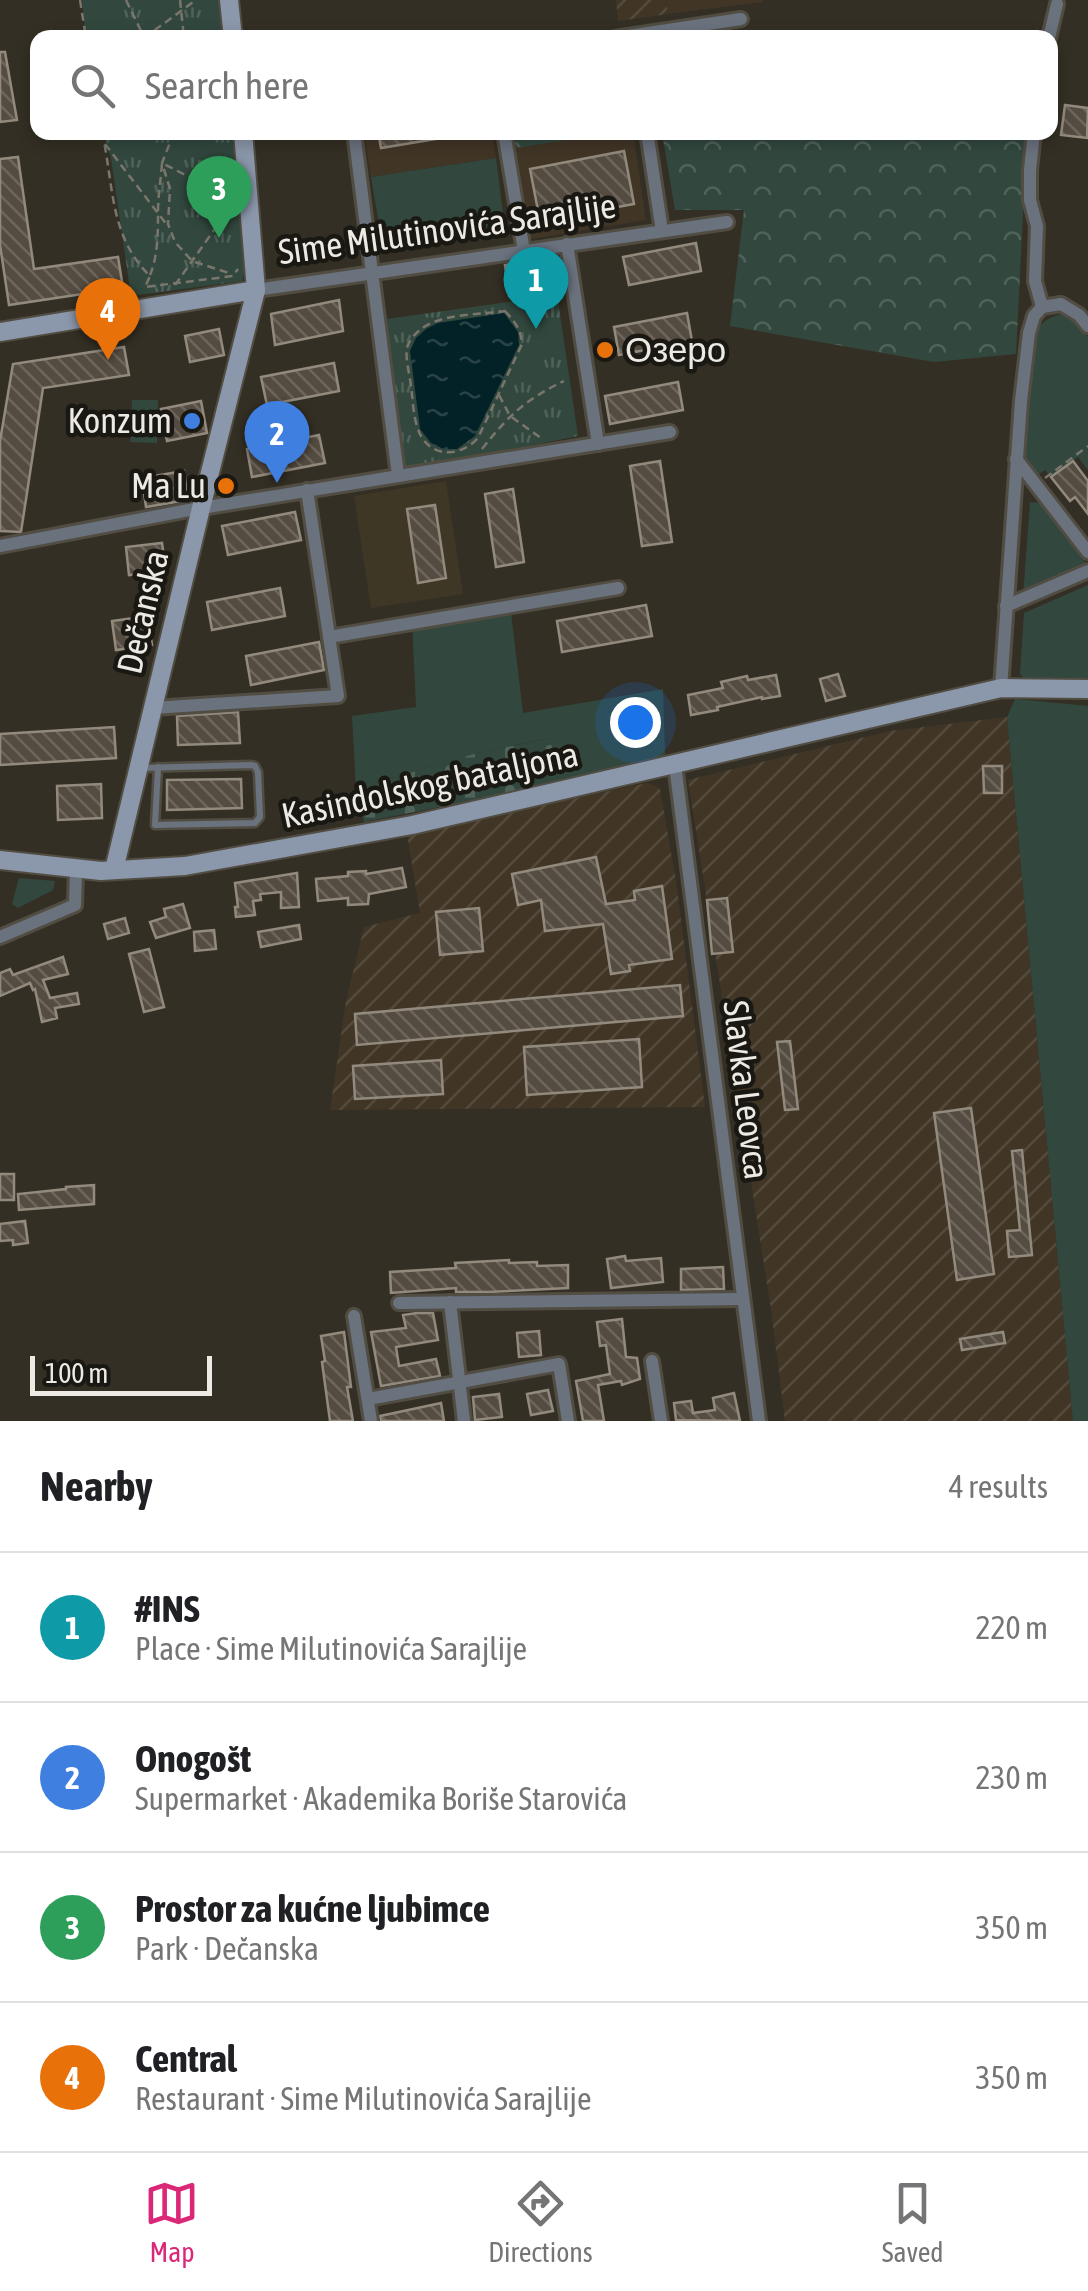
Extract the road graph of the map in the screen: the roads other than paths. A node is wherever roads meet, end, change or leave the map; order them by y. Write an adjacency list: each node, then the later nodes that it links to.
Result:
1 (230, 0): 4 (street)
2 (1057, 4): 6 (street)
3 (741, 19): 5 (street)
4 (232, 30)
5 (670, 30)
6 (1051, 30)
7 (244, 140): 17 (street, Dečanska)
8 (355, 140): 16 (street)
9 (505, 140): 15 (street)
10 (648, 140): 13 (street)
11 (1033, 140): 18 (street)
12 (727, 222): 13 (street, Sime Milutinovića Sarajlije)
13 (662, 231): 14 (street, Sime Milutinovića Sarajlije)
14 (567, 244): 15 (street, Sime Milutinovića Sarajlije); 22 (street)
15 (524, 251): 16 (street, Sime Milutinovića Sarajlije)
16 (372, 274): 17 (street, Sime Milutinovića Sarajlije); 24 (street)
17 (256, 290): 20 (street, Sime Milutinovića Sarajlije); 26 (street, Dečanska)
18 (1042, 307): 19 (street); 23 (street)
19 (1088, 326)
20 (0, 332)
21 (670, 432): 22 (street)
22 (598, 444): 24 (street)
23 (1016, 460): 28 (street); 31 (street)
24 (398, 475): 25 (street)
25 (307, 490): 26 (street); 32 (street)
26 (201, 508): 27 (street); 35 (street, Dečanska)
27 (0, 546)
28 (1088, 552)
29 (1088, 571): 31 (street)
30 (618, 588): 32 (street)
31 (1006, 606): 33 (street)
32 (329, 637): 35 (street)
33 (1001, 688): 34 (street, Kasindolskog bataljona); 36 (street, Kasindolskog bataljona)
34 (1088, 689)
35 (153, 708): 37 (street, Dečanska)
36 (674, 765): 40 (street, Kasindolskog bataljona); 42 (street, Slavka Leovca)
37 (148, 768): 37 (lane); 40 (street, Dečanska)
38 (0, 860): 39 (street, Kasindolskog bataljona)
39 (76, 869): 40 (street, Kasindolskog bataljona); 41 (street)
40 (114, 870)
41 (0, 937)
42 (742, 1299): 43 (street); 53 (street, Slavka Leovca)
43 (450, 1302): 44 (street); 47 (street)
44 (399, 1303)
45 (354, 1316): 48 (street)
46 (652, 1361): 52 (street)
47 (459, 1381): 48 (street); 50 (street); 51 (street)
48 (368, 1399): 49 (street)
49 (371, 1421)
50 (464, 1421)
51 (568, 1421)
52 (662, 1421)
53 (759, 1421)

